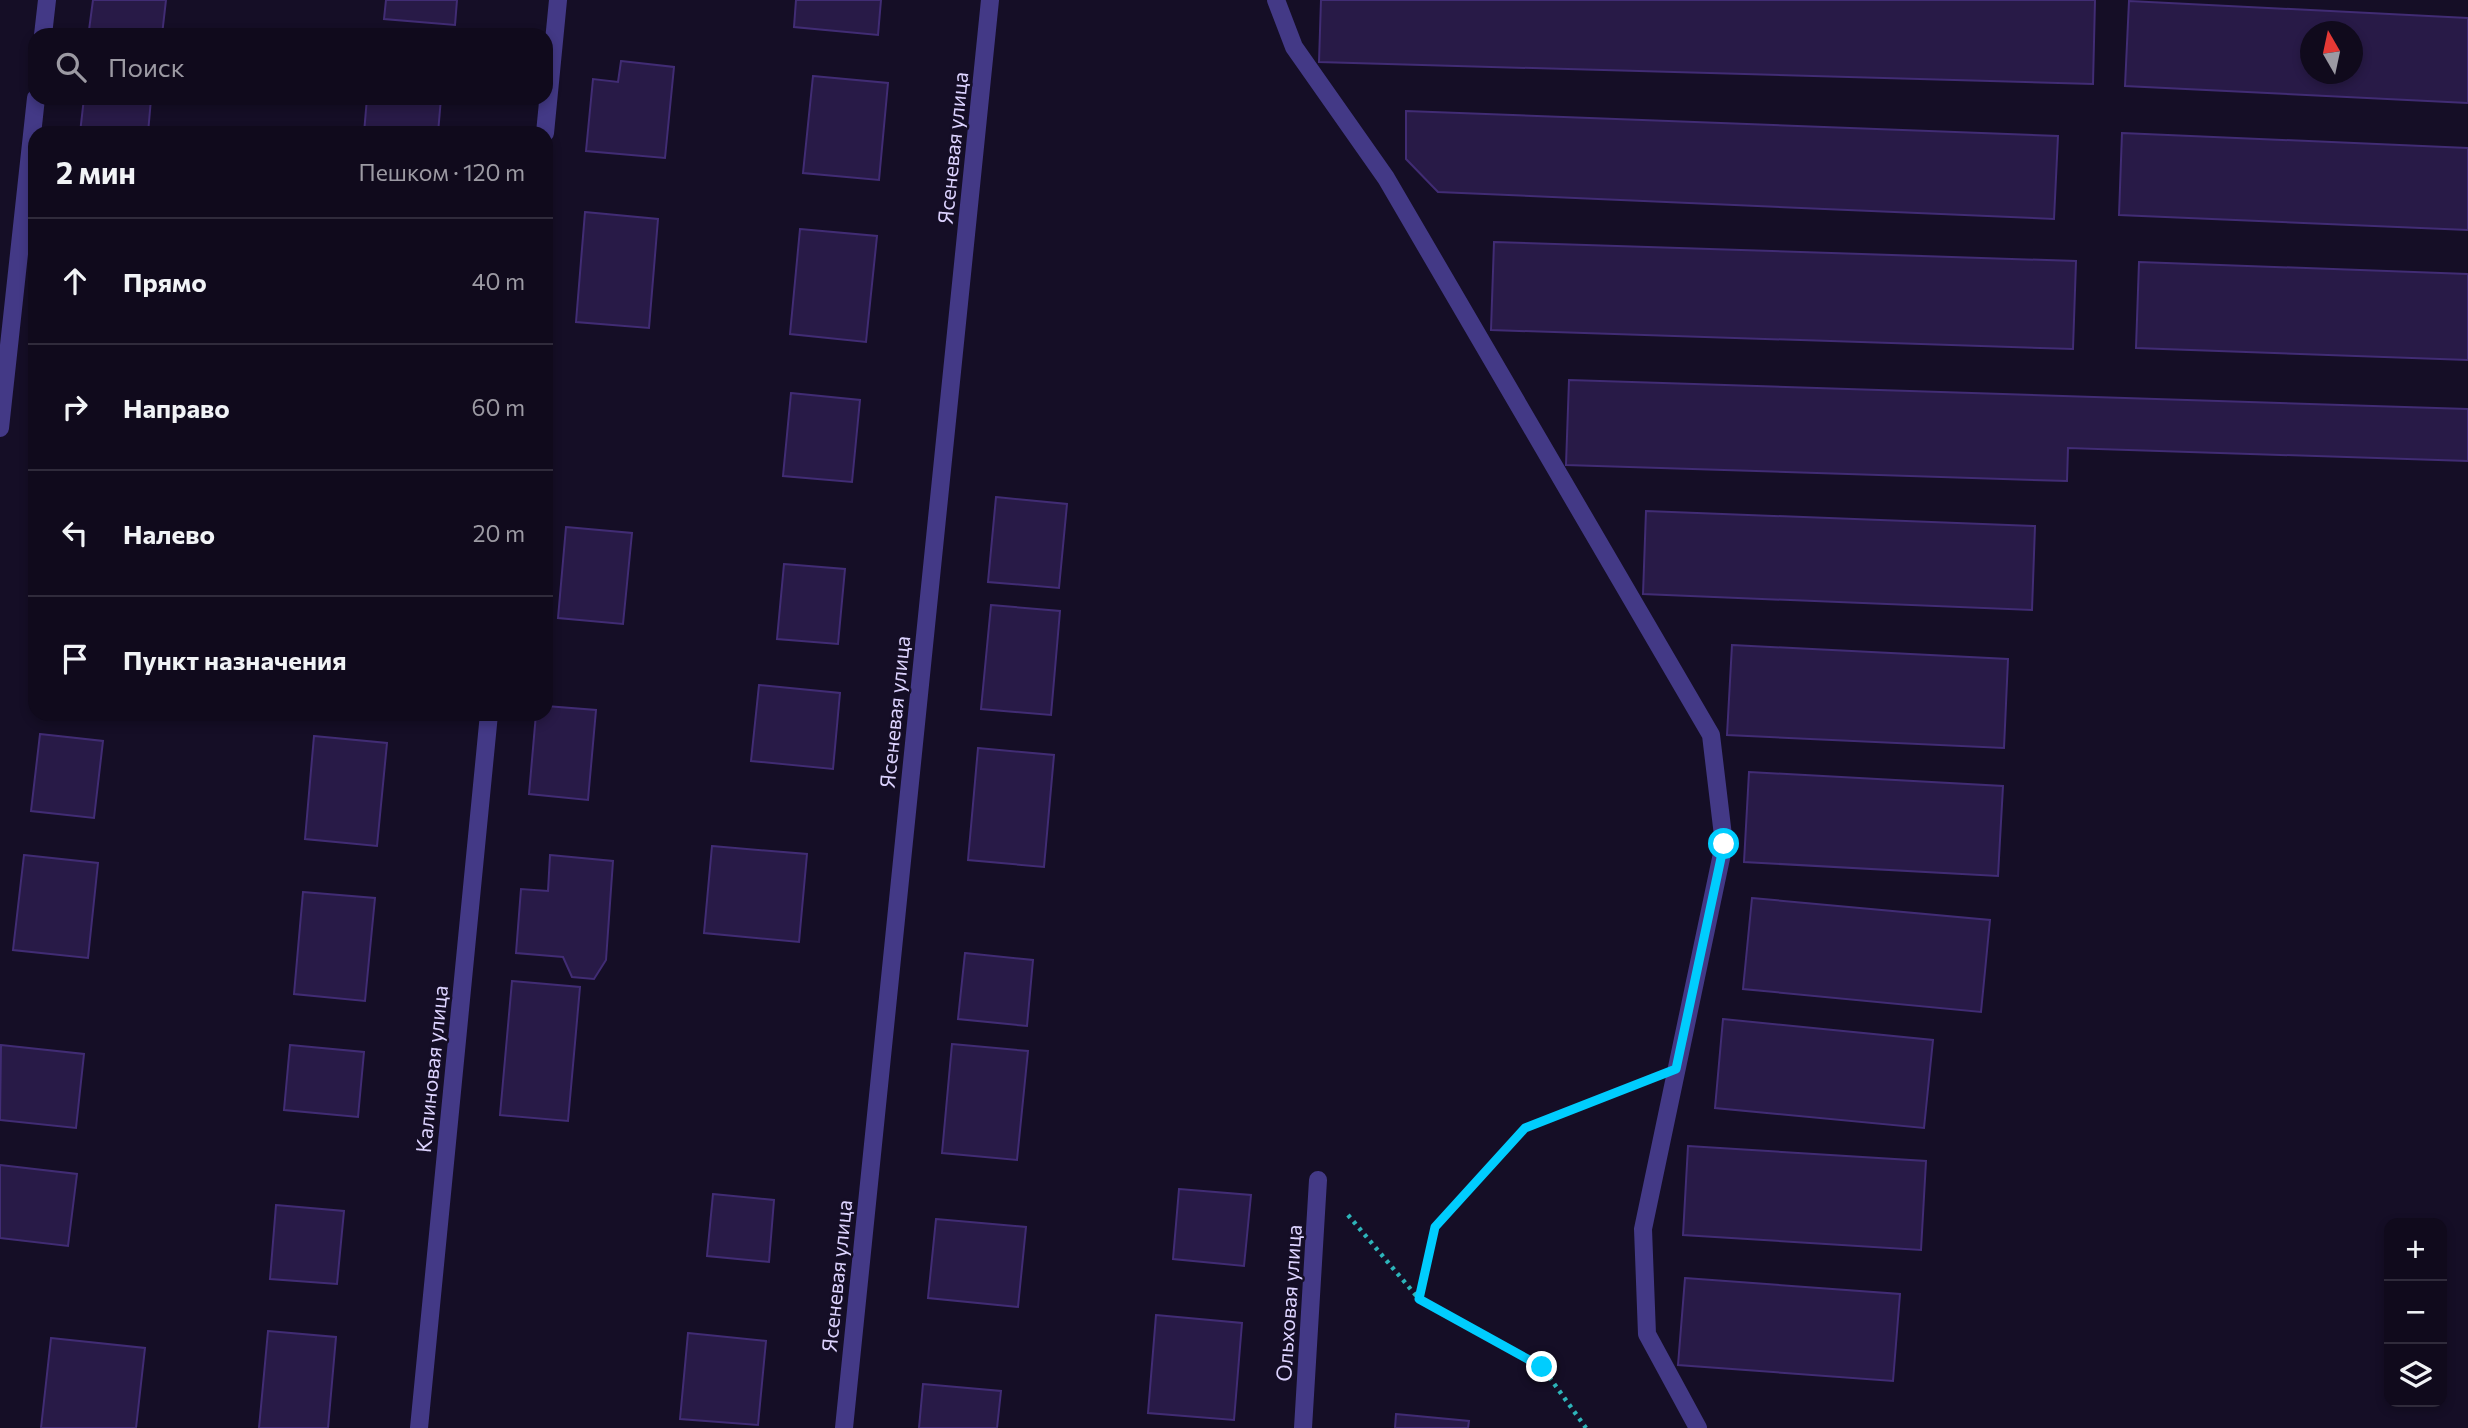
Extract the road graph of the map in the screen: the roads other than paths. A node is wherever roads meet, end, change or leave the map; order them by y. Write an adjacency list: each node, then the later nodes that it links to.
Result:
1 (47, 0): 5 (street)
2 (558, 0): 6 (street)
3 (990, 0): 16 (street, Ясеневая улица)
4 (1276, 0): 18 (street)
5 (44, 28)
6 (553, 51)
7 (35, 105): 9 (street)
8 (548, 105): 10 (street)
9 (33, 126)
10 (546, 126)
11 (28, 171): 12 (street)
12 (0, 428)
13 (488, 721): 15 (street, Калиновая улица)
14 (1318, 1180): 17 (street, Ольховая улица)
15 (419, 1428)
16 (844, 1428)
17 (1303, 1428)
18 (1698, 1428)

